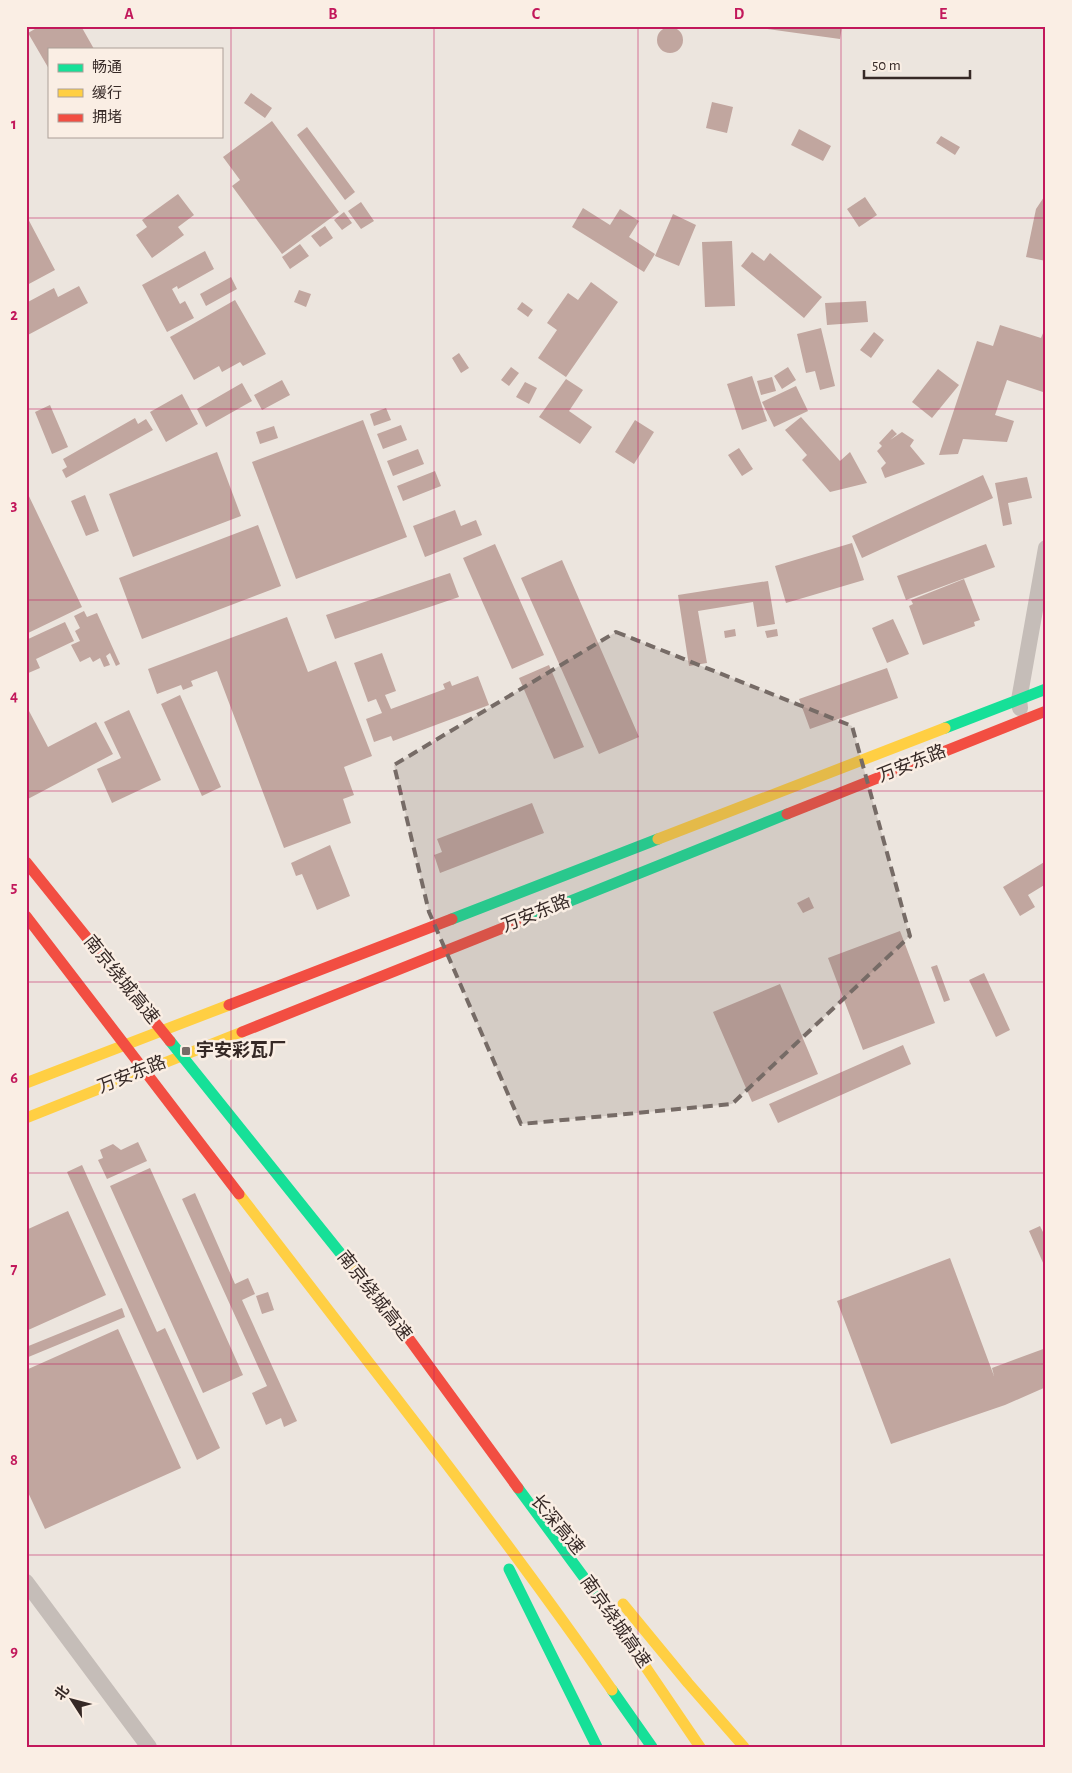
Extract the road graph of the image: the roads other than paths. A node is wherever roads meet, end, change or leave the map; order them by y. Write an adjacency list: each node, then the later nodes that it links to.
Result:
1 (1046, 548): 3 (street)
2 (1046, 689): 3 (main road, 万安东路)
3 (1019, 700): 5 (street); 8 (main road, 万安东路)
4 (1046, 711): 5 (main road, 万安东路)
5 (1023, 719): 9 (main road, 万安东路)
6 (26, 862): 10 (main road, 南京绕城高速, bridge)
7 (26, 916): 11 (main road, 南京绕城高速, bridge)
8 (26, 1083)
9 (26, 1118)
10 (448, 1393): 12 (main road, 长深高速); 18 (main road, 南京绕城高速)
11 (475, 1500): 16 (main road); 17 (main road, 南京绕城高速)
12 (581, 1553)
13 (26, 1582): 15 (street)
14 (618, 1599): 19 (main road)
15 (149, 1747)
16 (597, 1747)
17 (652, 1747)
18 (700, 1747)
19 (744, 1747)

